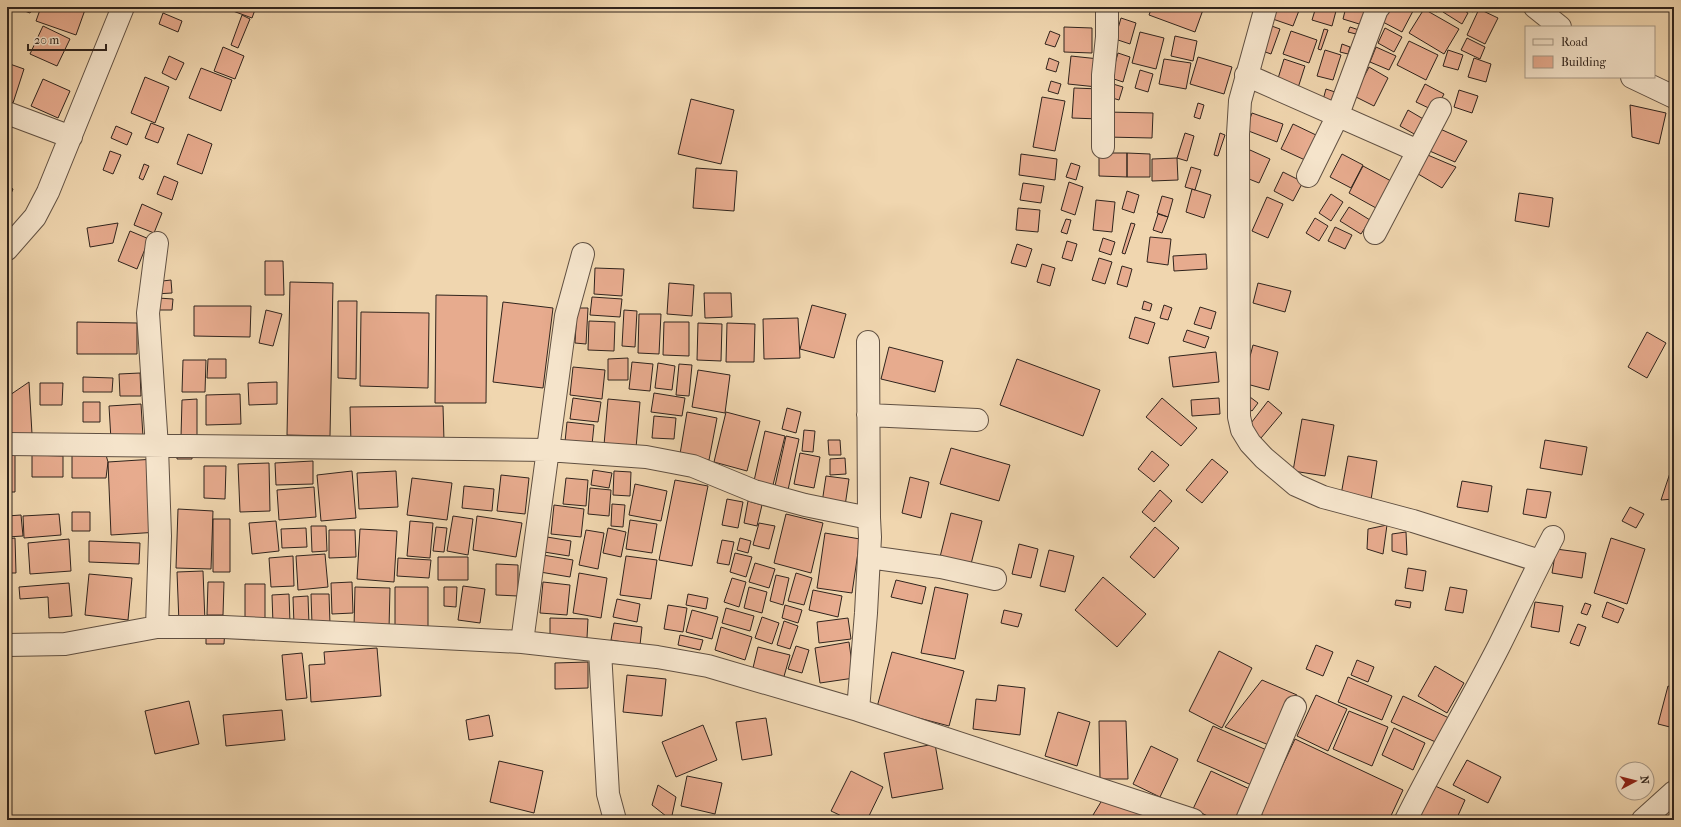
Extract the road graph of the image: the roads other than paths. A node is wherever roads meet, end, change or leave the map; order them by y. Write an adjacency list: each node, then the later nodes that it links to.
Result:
1 (123, 7): 13 (street)
2 (1107, 7): 14 (street)
3 (1266, 7): 7 (street)
4 (1379, 7): 12 (street)
5 (1535, 7): 6 (street)
6 (1559, 26)
7 (1246, 75): 12 (street); 30 (street)
8 (1634, 78): 9 (street)
9 (1674, 97)
10 (1440, 109): 15 (street)
11 (7, 113): 13 (street)
12 (1337, 116): 15 (street); 16 (street)
13 (71, 137): 19 (street)
14 (1103, 147)
15 (1418, 151): 17 (street)
16 (1308, 176)
17 (1375, 233)
18 (157, 243): 25 (street)
19 (7, 249)
20 (582, 254): 26 (street)
21 (868, 342): 22 (street)
22 (868, 415): 23 (street); 27 (street)
23 (977, 420)
24 (7, 444): 25 (street)
25 (157, 447): 26 (street); 32 (street)
26 (547, 450): 27 (street); 33 (street)
27 (869, 518): 29 (street)
28 (1553, 537): 30 (street)
29 (869, 557): 31 (street); 37 (street)
30 (1540, 561): 43 (street)
31 (995, 579)
32 (157, 628): 33 (street); 34 (street)
33 (522, 642): 35 (street)
34 (7, 645)
35 (600, 651): 37 (street); 40 (street)
36 (1295, 707): 42 (street)
37 (858, 710): 39 (street)
38 (1674, 792): 44 (street)
39 (1158, 814): 41 (street)
40 (615, 820)
41 (1193, 820)
42 (1247, 820)
43 (1406, 820)
44 (1643, 820)

